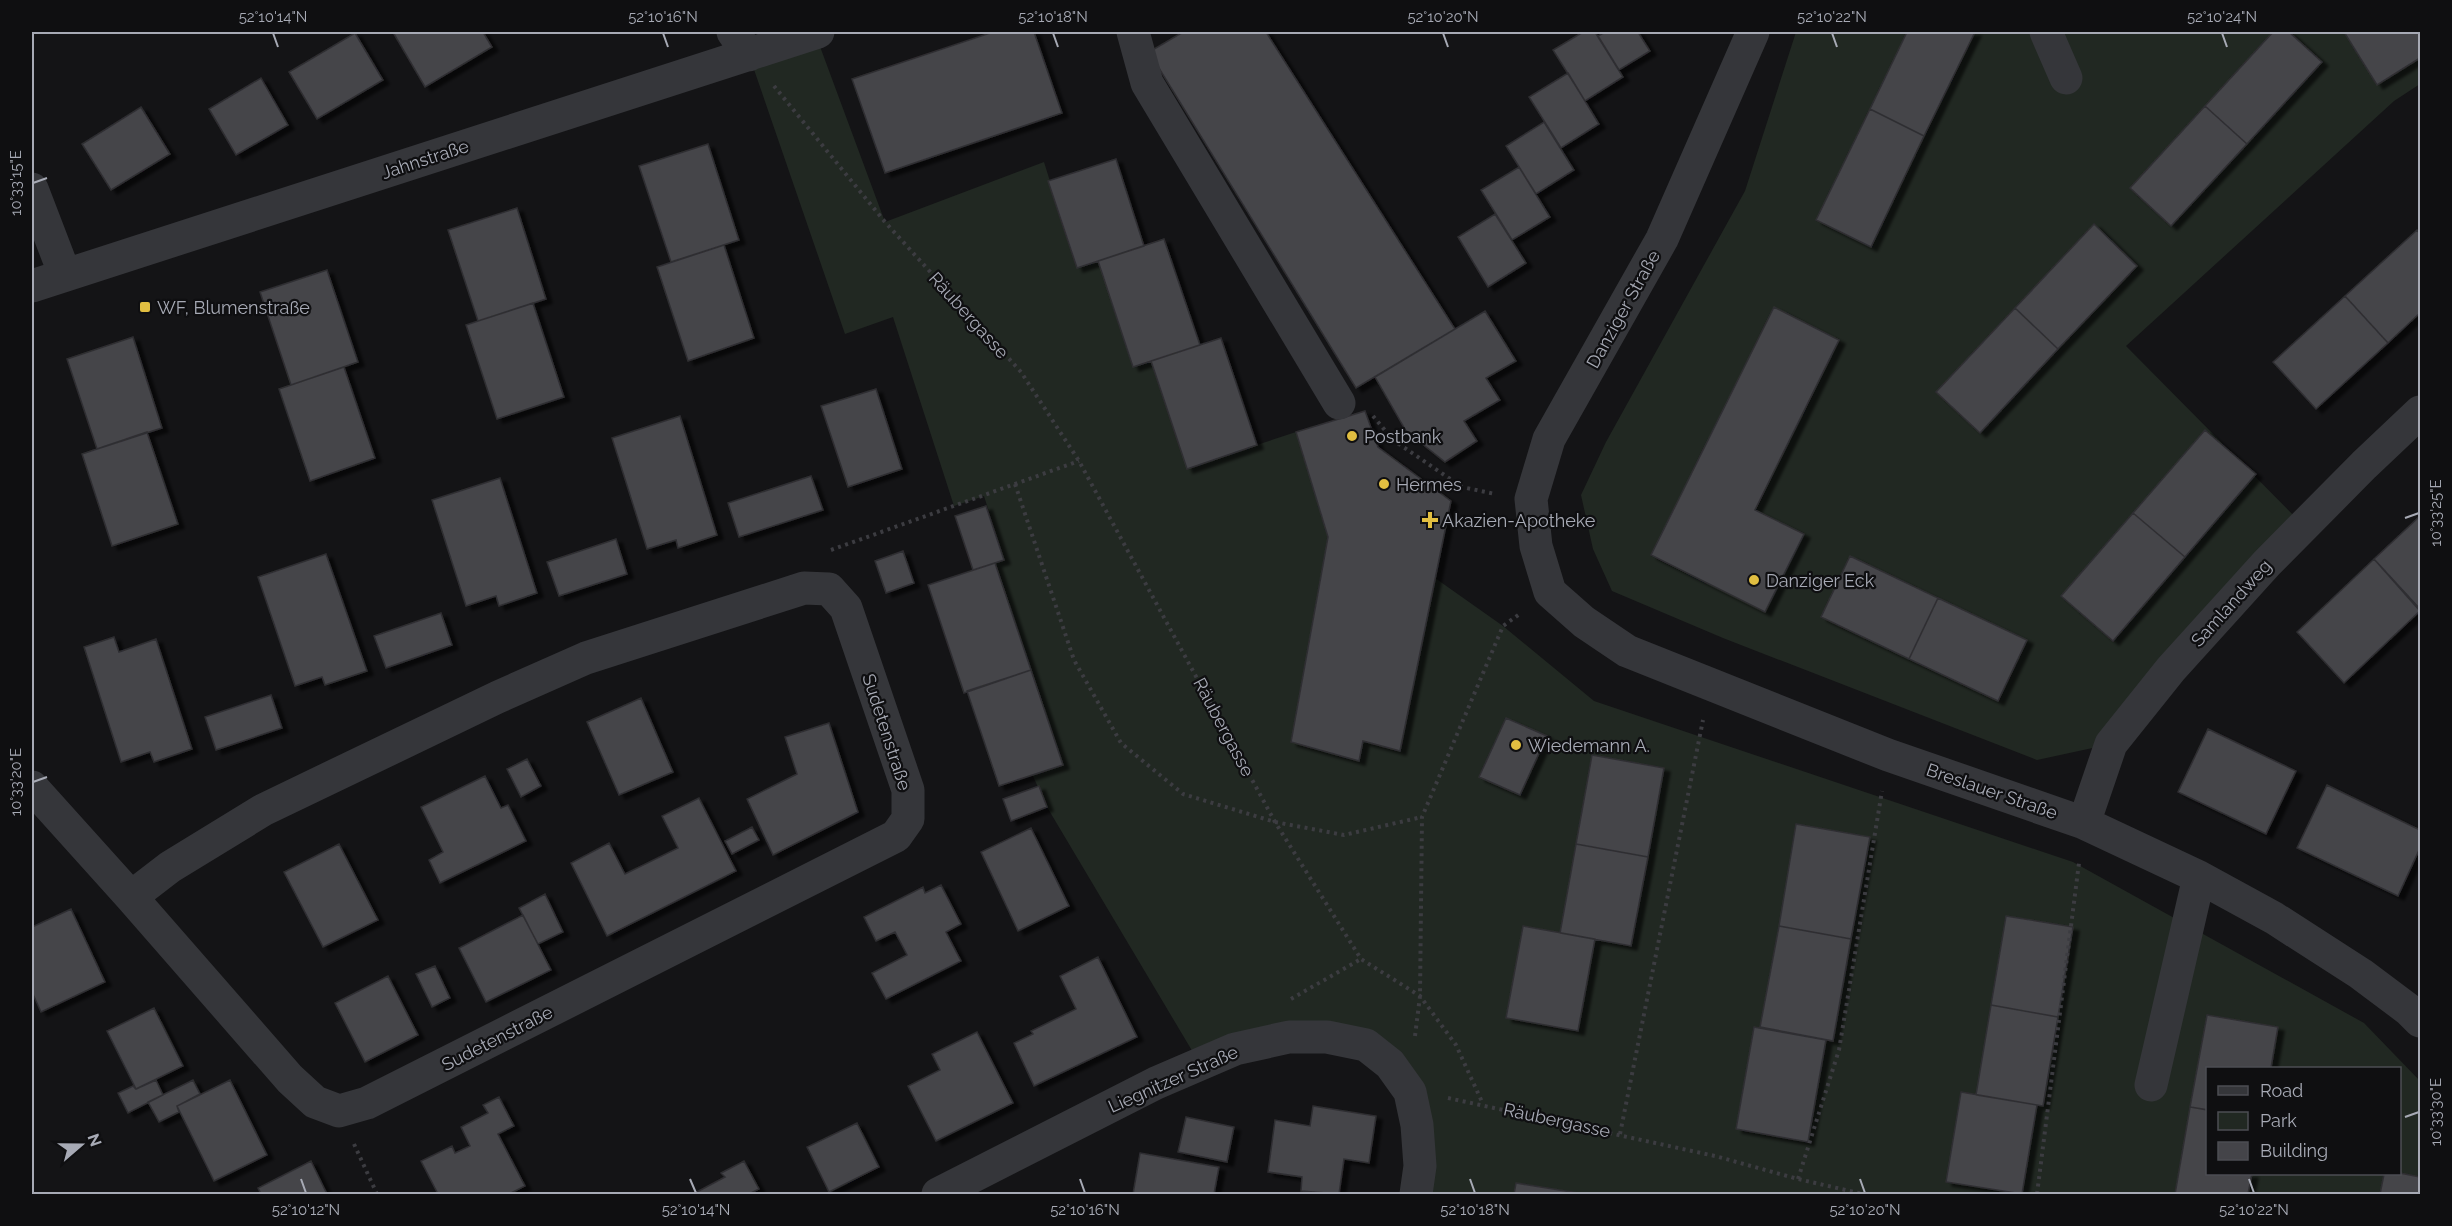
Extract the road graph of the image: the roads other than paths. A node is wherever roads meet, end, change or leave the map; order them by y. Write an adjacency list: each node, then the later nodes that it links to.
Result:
1 (818, 32): 5 (street, Jahnstraße)
2 (1133, 32): 10 (street)
3 (1753, 32): 12 (street, Danziger Straße)
4 (2046, 32): 6 (street)
5 (741, 43): 8 (street, Jahnstraße)
6 (2066, 78)
7 (32, 189): 8 (street)
8 (65, 275): 9 (street, Jahnstraße)
9 (32, 286)
10 (1339, 403)
11 (2421, 412): 14 (street, Samlandweg)
12 (1550, 592): 14 (street, Breslauer Straße)
13 (32, 787): 16 (street)
14 (2084, 823): 15 (street, Breslauer Straße)
15 (2199, 877): 17 (street, Breslauer Straße); 18 (street)
16 (131, 897): 16 (street, Sudetenstraße)
17 (2417, 1010)
18 (2151, 1085)
19 (938, 1194): 20 (street, Liegnitzer Straße)
20 (1416, 1194)

